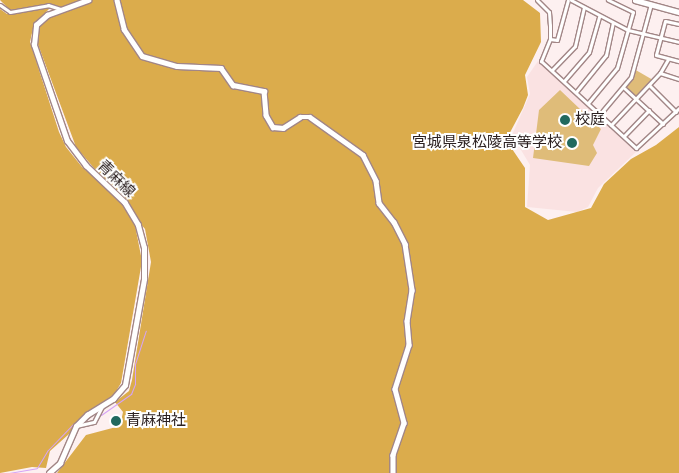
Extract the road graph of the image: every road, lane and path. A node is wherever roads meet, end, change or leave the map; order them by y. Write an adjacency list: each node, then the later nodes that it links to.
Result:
1 (88, 0): 10 (street, 青麻線)
2 (117, 0): 40 (street)
3 (537, 0): 18 (street)
4 (570, 0): 9 (street); 18 (street)
5 (608, 0): 15 (street)
6 (635, 0): 7 (street)
7 (652, 2): 11 (street); 16 (street)
8 (0, 6): 10 (street)
9 (584, 8): 12 (street); 22 (street)
10 (60, 10): 37 (street, 青麻線)
11 (679, 12)
12 (599, 16): 13 (street); 25 (street)
13 (613, 23): 15 (street); 28 (street)
14 (679, 24): 17 (street)
15 (628, 30): 16 (street); 30 (street)
16 (644, 34): 17 (street); 27 (street)
17 (660, 38): 19 (street); 20 (street)
18 (550, 39): 22 (street)
19 (679, 42)
20 (668, 58): 21 (street); 23 (street)
21 (679, 60)
22 (552, 70): 25 (street)
23 (660, 73): 24 (street); 26 (street)
24 (679, 79)
25 (564, 81): 28 (street)
26 (649, 85): 29 (street); 32 (street)
27 (624, 88): 29 (street); 33 (street)
28 (576, 92): 30 (street)
29 (636, 98): 31 (street); 34 (street)
30 (588, 103): 33 (street)
31 (648, 110): 35 (street); 36 (street)
32 (678, 110): 35 (street)
33 (600, 114): 34 (street)
34 (612, 124): 36 (street)
35 (663, 124): 36 (street)
36 (624, 136)
37 (102, 406): 38 (street, 青麻線); 38 (street)
38 (76, 426): 39 (street, 青麻線)
39 (49, 473)
40 (394, 473)

